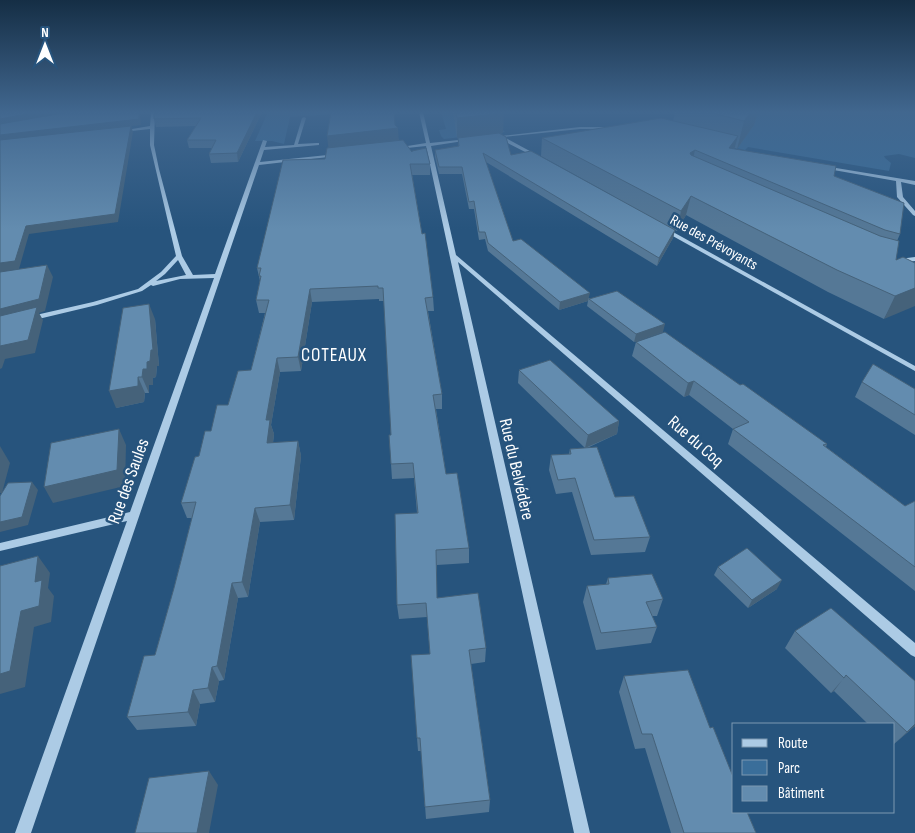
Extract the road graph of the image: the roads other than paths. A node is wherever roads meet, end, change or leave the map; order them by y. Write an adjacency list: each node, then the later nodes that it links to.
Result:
1 (153, 151): 13 (street)
2 (262, 151): 7 (street, Rue des Saules)
3 (429, 151): 14 (street, Rue du Belvédère)
4 (524, 151): 6 (street)
5 (342, 154): 7 (street)
6 (542, 161)
7 (258, 164): 18 (street, Rue des Saules)
8 (820, 166): 9 (street)
9 (898, 180): 10 (street); 11 (street)
10 (915, 183)
11 (915, 214)
12 (655, 224): 21 (street, Rue des Prévoyants)
13 (179, 256): 17 (street); 19 (street)
14 (454, 256): 24 (street, Rue du Coq); 26 (street, Rue du Belvédère)
15 (915, 259): 16 (street)
16 (890, 260)
17 (190, 276): 18 (street); 19 (street)
18 (217, 276): 22 (street, Rue des Saules)
19 (140, 290): 20 (street)
20 (19, 321)
21 (915, 369)
22 (134, 515): 23 (street); 25 (street, Rue des Saules)
23 (0, 547)
24 (915, 651)
25 (23, 833)
26 (582, 833)

